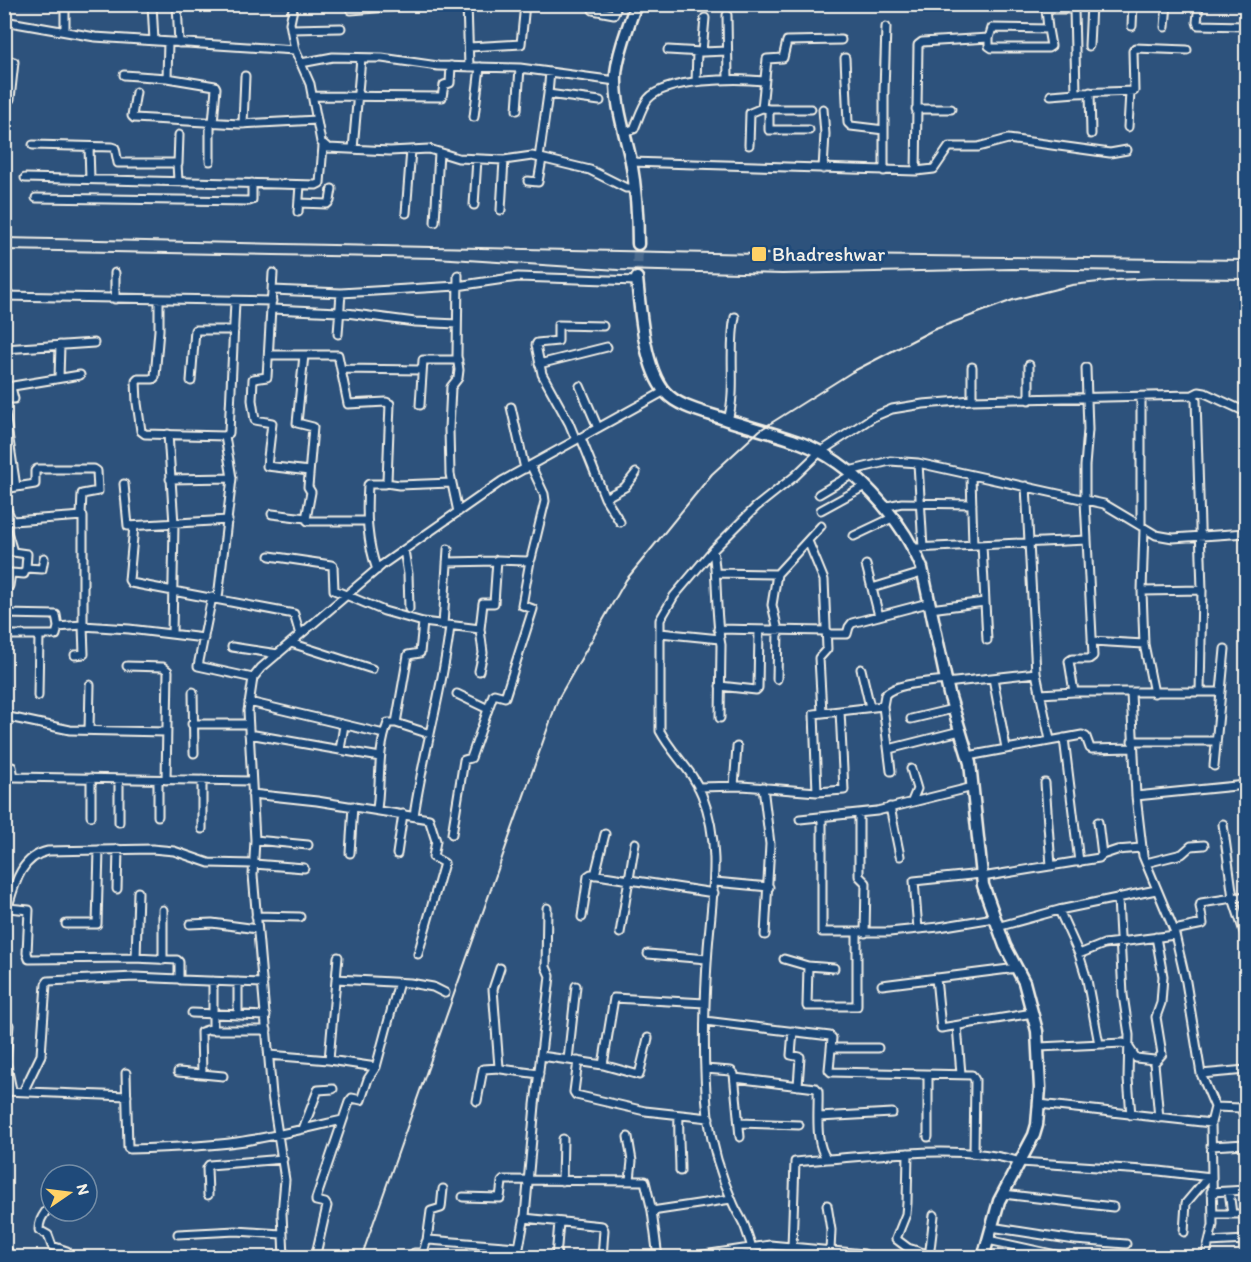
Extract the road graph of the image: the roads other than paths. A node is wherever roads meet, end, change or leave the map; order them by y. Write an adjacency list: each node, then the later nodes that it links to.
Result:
1 (65, 4): 27 (street)
2 (152, 4): 30 (street)
3 (177, 4): 32 (street)
4 (294, 4): 25 (street)
5 (348, 4): 6 (street)
6 (426, 4)
7 (467, 4): 34 (street)
8 (525, 4): 34 (street)
9 (618, 4): 16 (street)
10 (636, 4): 53 (street)
11 (1091, 4): 33 (street)
12 (1133, 4): 20 (street)
13 (1167, 4): 23 (street)
14 (1198, 4): 21 (street)
15 (1074, 7): 26 (street); 59 (street)
16 (592, 10)
17 (727, 15): 38 (street)
18 (705, 18): 39 (street)
19 (4, 21): 27 (street)
20 (1132, 26)
21 (1246, 26)
22 (886, 27): 78 (street)
23 (1165, 27)
24 (340, 28): 25 (street)
25 (291, 29): 35 (street)
26 (1048, 29): 28 (street); 28 (street)
27 (65, 32): 30 (street)
28 (989, 38): 68 (street)
29 (841, 40): 54 (street)
30 (154, 41): 31 (street)
31 (168, 42): 32 (street); 51 (street)
32 (179, 43): 35 (street)
33 (1089, 46)
34 (469, 47): 45 (street)
35 (295, 50): 43 (street)
36 (668, 50): 39 (street)
37 (1187, 50): 58 (street)
38 (727, 51): 39 (street); 52 (street)
39 (699, 52): 55 (street)
40 (361, 58): 43 (street); 44 (street); 61 (street)
41 (845, 58): 78 (street)
42 (4, 59): 64 (street)
43 (301, 63): 63 (street)
44 (451, 66): 45 (street); 61 (street)
45 (469, 67): 46 (street)
46 (480, 67): 47 (street); 72 (street)
47 (520, 68): 48 (street); 70 (street)
48 (550, 72): 53 (street); 60 (street)
49 (124, 75): 51 (street)
50 (245, 76): 75 (street)
51 (166, 78): 74 (street)
52 (728, 79): 54 (street); 55 (street)
53 (616, 81): 79 (street)
54 (764, 81): 66 (street)
55 (696, 82): 79 (street)
56 (136, 92): 74 (street)
57 (1090, 92): 58 (street); 59 (street); 81 (street)
58 (1130, 92): 76 (street)
59 (1076, 93): 62 (street)
60 (548, 94): 65 (street); 90 (street)
61 (358, 95): 63 (street); 86 (street)
62 (1051, 95)
63 (312, 96): 73 (street)
64 (10, 99)
65 (600, 101)
66 (766, 108): 71 (street); 77 (street); 84 (street)
67 (823, 109): 96 (street)
68 (916, 109): 69 (street); 98 (street)
69 (951, 109)
70 (517, 110)
71 (811, 110)
72 (474, 117)
73 (317, 120): 75 (street); 83 (street)
74 (212, 123): 75 (street); 93 (street)
75 (243, 124)
76 (1128, 127)
77 (809, 130)
78 (884, 130): 97 (street)
79 (624, 132): 94 (street)
80 (179, 135): 95 (street)
81 (1091, 135)
82 (33, 145): 85 (street)
83 (323, 146): 86 (street); 104 (street)
84 (749, 146)
85 (89, 147): 95 (street); 100 (street)
86 (353, 149): 87 (street)
87 (411, 150): 89 (street); 112 (street)
88 (1127, 150): 98 (street)
89 (439, 152): 91 (street); 113 (street)
90 (541, 158): 92 (street); 102 (street); 105 (street)
91 (477, 159): 92 (street); 109 (street)
92 (504, 160): 110 (street)
93 (210, 161)
94 (631, 162): 96 (street); 105 (street)
95 (178, 164): 101 (street)
96 (823, 169): 97 (street)
97 (884, 171): 98 (street)
98 (916, 171)
99 (25, 178): 100 (street)
100 (90, 179): 101 (street)
101 (178, 181): 103 (street)
102 (528, 182)
103 (252, 183): 104 (street); 107 (street)
104 (300, 185): 108 (street)
105 (634, 188): 114 (street)
106 (332, 189): 108 (street)
107 (36, 198)
108 (298, 202): 111 (street)
109 (474, 205)
110 (501, 210)
111 (298, 212)
112 (406, 213)
113 (435, 222)
114 (638, 244)
115 (115, 273): 123 (street)
116 (273, 273): 120 (street)
117 (458, 275): 119 (street)
118 (637, 280): 119 (street); 150 (street)
119 (457, 286): 121 (street); 129 (street)
120 (273, 290): 121 (street); 126 (street)
121 (341, 293): 127 (street)
122 (4, 296): 123 (street)
123 (115, 299): 124 (street)
124 (159, 300): 125 (street); 163 (street)
125 (235, 301): 126 (street); 131 (street)
126 (272, 305): 127 (street); 137 (street)
127 (339, 312): 129 (street); 132 (street)
128 (735, 317): 161 (street)
129 (457, 324): 139 (street)
130 (603, 326): 140 (street)
131 (234, 330): 148 (street); 164 (street)
132 (338, 334)
133 (94, 342): 134 (street)
134 (60, 345): 136 (street); 147 (street)
135 (607, 347): 140 (street)
136 (4, 349)
137 (269, 355): 138 (street); 169 (street)
138 (304, 355): 144 (street); 169 (street)
139 (458, 360): 145 (street); 176 (street)
140 (539, 364): 165 (street)
141 (1029, 365): 156 (street)
142 (972, 367): 155 (street)
143 (1086, 368): 153 (street)
144 (342, 369): 145 (street); 175 (street)
145 (422, 370): 157 (street)
146 (81, 375): 147 (street)
147 (59, 378): 154 (street)
148 (191, 381)
149 (580, 386): 162 (street)
150 (665, 391): 161 (street); 162 (street)
151 (1193, 395): 152 (street); 159 (street); 205 (street)
152 (1141, 397): 153 (street); 202 (street)
153 (1087, 398): 156 (street); 184 (street)
154 (4, 399)
155 (972, 400): 156 (street); 166 (street)
156 (1029, 400)
157 (420, 405)
158 (511, 407): 168 (street)
159 (1246, 412)
160 (5, 413): 180 (street)
161 (728, 420): 166 (street)
162 (598, 428): 165 (street)
163 (168, 434): 164 (street); 174 (street)
164 (225, 436): 173 (street)
165 (579, 439): 168 (street); 183 (street)
166 (820, 452): 171 (street); 215 (street)
167 (918, 463): 171 (street); 172 (street); 186 (street)
168 (528, 467): 190 (street); 219 (street)
169 (309, 471): 193 (street)
170 (636, 473): 183 (street)
171 (851, 473): 178 (street); 182 (street)
172 (971, 476): 179 (street); 187 (street)
173 (232, 478): 174 (street); 196 (street)
174 (170, 479): 199 (street)
175 (386, 483): 176 (street); 197 (street)
176 (451, 483): 190 (street)
177 (124, 484): 200 (street)
178 (865, 486): 188 (street); 189 (street)
179 (1026, 486): 184 (street); 209 (street)
180 (16, 487): 181 (street); 192 (street)
181 (4, 489)
182 (819, 494)
183 (605, 498): 198 (street)
184 (1085, 501): 202 (street); 207 (street)
185 (4, 503): 195 (street)
186 (920, 503): 187 (street); 188 (street); 212 (street)
187 (972, 504): 210 (street)
188 (883, 507): 194 (street)
189 (821, 510)
190 (458, 512): 214 (street)
191 (272, 514): 193 (street)
192 (81, 515): 195 (street); 240 (street)
193 (306, 518): 197 (street)
194 (892, 518): 204 (street); 212 (street)
195 (10, 519): 206 (street)
196 (228, 520): 199 (street); 233 (street)
197 (367, 521): 223 (street)
198 (620, 522)
199 (174, 524): 200 (street); 230 (street)
200 (134, 526): 230 (street)
201 (821, 526): 208 (street)
202 (1143, 527): 205 (street); 231 (street)
203 (1246, 534): 205 (street)
204 (854, 536)
205 (1199, 536): 229 (street)
206 (7, 538): 222 (street)
207 (1087, 540): 209 (street); 256 (street)
208 (808, 541): 226 (street); 249 (street)
209 (1028, 543): 211 (street); 267 (street)
210 (973, 545): 211 (street); 212 (street)
211 (982, 545): 234 (street)
212 (918, 548): 225 (street)
213 (448, 549): 220 (street)
214 (404, 550): 223 (street); 236 (street)
215 (713, 550): 224 (street); 248 (street)
216 (270, 556): 232 (street)
217 (44, 558): 222 (street)
218 (497, 561): 219 (street); 220 (street); 243 (street)
219 (530, 561): 286 (street)
220 (447, 562): 241 (street)
221 (866, 565): 228 (street)
222 (26, 568): 227 (street)
223 (377, 570): 232 (street)
224 (716, 573): 226 (street); 244 (street)
225 (922, 573): 228 (street); 235 (street)
226 (777, 574): 246 (street)
227 (9, 586)
228 (872, 588): 238 (street)
229 (1202, 590): 231 (street); 276 (street)
230 (173, 591): 233 (street); 247 (street)
231 (1142, 591): 258 (street)
232 (346, 597): 239 (street); 252 (street)
233 (215, 598): 252 (street); 253 (street)
234 (985, 602): 235 (street); 255 (street)
235 (929, 606): 238 (street); 271 (street)
236 (409, 609)
237 (4, 614): 242 (street)
238 (879, 616): 249 (street)
239 (423, 622): 241 (street); 293 (street)
240 (83, 626): 242 (street); 247 (street); 262 (street)
241 (446, 626): 243 (street); 302 (street)
242 (58, 627): 251 (street)
243 (480, 629): 266 (street)
244 (718, 629): 245 (street); 254 (street)
245 (759, 630): 246 (street); 273 (street)
246 (778, 630): 249 (street); 270 (street)
247 (172, 633): 253 (street)
248 (660, 633): 254 (street); 326 (street)
249 (827, 633): 289 (street)
250 (4, 635): 251 (street)
251 (39, 635): 282 (street)
252 (300, 635): 257 (street)
253 (204, 638): 268 (street)
254 (720, 639): 273 (street)
255 (987, 639)
256 (1092, 641): 258 (street); 275 (street)
257 (291, 643): 261 (street); 264 (street)
258 (1144, 644): 279 (street)
259 (232, 647): 261 (street)
260 (1225, 649): 277 (street)
261 (278, 654): 268 (street)
262 (75, 655)
263 (127, 666): 299 (street)
264 (372, 669)
265 (861, 669): 285 (street)
266 (479, 671)
267 (1036, 672): 269 (street); 281 (street)
268 (253, 678): 283 (street)
269 (993, 678): 271 (street); 308 (street)
270 (777, 679)
271 (946, 682): 284 (street); 287 (street)
272 (90, 686): 297 (street)
273 (720, 686): 291 (street)
274 (193, 692): 294 (street)
275 (1074, 692): 278 (street); 281 (street)
276 (1200, 692): 277 (street); 279 (street)
277 (1220, 692): 305 (street)
278 (1131, 693): 279 (street); 306 (street)
279 (1154, 693)
280 (457, 694): 286 (street)
281 (1040, 694): 304 (street)
282 (38, 696)
283 (249, 702): 295 (street); 296 (street)
284 (883, 705): 285 (street); 309 (street)
285 (870, 707): 288 (street)
286 (488, 708): 347 (street)
287 (953, 709): 292 (street); 298 (street)
288 (840, 711): 289 (street); 329 (street)
289 (822, 712): 329 (street)
290 (4, 716): 297 (street)
291 (720, 717)
292 (911, 719)
293 (396, 723): 301 (street); 302 (street)
294 (192, 724): 295 (street); 311 (street)
295 (248, 724): 300 (street)
296 (344, 725): 301 (street); 310 (street)
297 (89, 730): 299 (street)
298 (960, 731): 309 (street); 312 (street)
299 (166, 732): 320 (street)
300 (249, 734): 310 (street); 322 (street)
301 (384, 734): 313 (street)
302 (430, 734): 340 (street)
303 (1064, 738): 304 (street); 306 (street); 360 (street)
304 (1050, 740): 308 (street)
305 (1216, 741): 306 (street); 315 (street)
306 (1132, 744): 331 (street)
307 (737, 747): 325 (street)
308 (1006, 748): 312 (street)
309 (889, 749): 317 (street)
310 (340, 750): 313 (street)
311 (194, 753)
312 (968, 756): 327 (street)
313 (380, 757): 335 (street)
314 (4, 766): 318 (street)
315 (1214, 766)
316 (911, 769): 332 (street)
317 (891, 771)
318 (91, 778): 319 (street); 338 (street)
319 (119, 779): 320 (street); 343 (street)
320 (162, 780): 321 (street); 339 (street)
321 (202, 780): 322 (street); 346 (street)
322 (252, 781): 330 (street)
323 (1045, 783): 363 (street)
324 (1246, 785): 331 (street)
325 (734, 786): 326 (street); 328 (street)
326 (698, 787): 368 (street)
327 (973, 787): 332 (street); 366 (street)
328 (763, 788): 329 (street); 369 (street)
329 (817, 792)
330 (252, 794): 333 (street); 349 (street)
331 (1136, 796): 353 (street)
332 (912, 801): 334 (street)
333 (353, 806): 335 (street); 356 (street)
334 (890, 807): 337 (street); 359 (street)
335 (377, 809): 336 (street)
336 (403, 814): 340 (street); 357 (street)
337 (859, 814): 341 (street); 392 (street)
338 (90, 816)
339 (158, 816)
340 (414, 816): 397 (street)
341 (822, 817): 342 (street); 391 (street)
342 (800, 819)
343 (119, 822)
344 (1098, 822): 358 (street)
345 (1223, 824): 376 (street)
346 (202, 829)
347 (452, 834)
348 (605, 834): 365 (street)
349 (255, 840): 351 (street); 362 (street)
350 (635, 843): 367 (street)
351 (308, 845)
352 (1204, 845): 361 (street)
353 (1141, 848): 358 (street); 361 (street)
354 (118, 849): 355 (street); 362 (street); 370 (street)
355 (99, 850): 378 (street); 385 (street)
356 (350, 853)
357 (397, 854)
358 (1102, 855): 360 (street)
359 (900, 856)
360 (1079, 862): 363 (street)
361 (1146, 863): 371 (street)
362 (254, 864): 364 (street); 381 (street)
363 (1051, 866): 366 (street)
364 (304, 868)
365 (595, 874): 367 (street); 383 (street)
366 (982, 876): 384 (street); 388 (street)
367 (628, 879): 373 (street); 390 (street)
368 (715, 882): 369 (street); 373 (street)
369 (770, 887): 393 (street)
370 (117, 889)
371 (1156, 890): 375 (street); 389 (street)
372 (138, 892): 401 (street)
373 (714, 893): 402 (street)
374 (1246, 896): 376 (street)
375 (1118, 898): 380 (street); 396 (street)
376 (1233, 898): 389 (street); 395 (street)
377 (547, 908): 438 (street)
378 (6, 910): 401 (street)
379 (163, 910): 404 (street)
380 (1059, 910): 384 (street); 399 (street)
381 (256, 916): 382 (street); 387 (street)
382 (300, 917)
383 (582, 917)
384 (996, 922): 388 (street); 408 (street)
385 (66, 924)
386 (189, 924): 387 (street)
387 (257, 929): 415 (street)
388 (918, 929): 392 (street)
389 (1174, 932): 394 (street); 453 (street)
390 (620, 933)
391 (857, 933): 392 (street); 405 (street)
392 (865, 933)
393 (765, 935)
394 (1156, 937): 396 (street); 441 (street)
395 (1246, 938)
396 (1119, 941): 399 (street); 433 (street)
397 (418, 954)
398 (648, 954): 402 (street)
399 (1079, 954): 432 (street)
400 (338, 957): 411 (street)
401 (136, 958): 404 (street)
402 (707, 959): 419 (street)
403 (784, 959): 405 (street)
404 (163, 960): 410 (street)
405 (808, 966): 407 (street)
406 (500, 968): 445 (street)
407 (834, 968)
408 (1017, 968): 409 (street); 422 (street)
409 (936, 978): 416 (street); 427 (street)
410 (179, 979): 412 (street); 460 (street)
411 (336, 979): 414 (street); 439 (street)
412 (213, 981): 413 (street); 421 (street)
413 (238, 982): 415 (street); 423 (street)
414 (399, 982): 418 (street); 444 (street)
415 (263, 983): 424 (street)
416 (882, 985)
417 (576, 986): 440 (street)
418 (445, 993)
419 (705, 1003): 425 (street); 443 (street)
420 (192, 1013): 421 (street)
421 (213, 1013): 423 (street); 428 (street)
422 (1033, 1013): 427 (street); 434 (street)
423 (238, 1015): 424 (street)
424 (266, 1016): 429 (street)
425 (705, 1021): 430 (street); 446 (street)
426 (4, 1022): 459 (street)
427 (957, 1026): 452 (street)
428 (211, 1030): 429 (street); 450 (street)
429 (267, 1030): 437 (street)
430 (793, 1031): 435 (street); 457 (street)
431 (648, 1038): 443 (street)
432 (1100, 1044): 433 (street); 434 (street)
433 (1128, 1046): 441 (street); 466 (street)
434 (1039, 1047): 463 (street)
435 (831, 1048): 436 (street); 455 (street)
436 (878, 1048)
437 (269, 1055): 439 (street); 477 (street)
438 (541, 1056): 440 (street); 451 (street)
439 (329, 1060): 444 (street)
440 (568, 1060): 442 (street)
441 (1154, 1060): 470 (street)
442 (578, 1061): 443 (street); 467 (street)
443 (603, 1065)
444 (376, 1067): 471 (street)
445 (500, 1068): 451 (street); 462 (street)
446 (705, 1069): 456 (street); 469 (street)
447 (1246, 1070): 453 (street)
448 (178, 1072): 450 (street)
449 (126, 1073): 461 (street)
450 (202, 1074): 454 (street)
451 (539, 1074): 492 (street)
452 (960, 1074): 455 (street); 485 (street)
453 (1201, 1074): 464 (street)
454 (224, 1076)
455 (928, 1076): 480 (street)
456 (735, 1078): 457 (street); 473 (street)
457 (798, 1086): 468 (street)
458 (333, 1089): 476 (street)
459 (8, 1090): 460 (street)
460 (24, 1090): 461 (street)
461 (127, 1096): 477 (street)
462 (477, 1101)
463 (1039, 1104): 466 (street); 488 (street)
464 (1215, 1107): 472 (street); 474 (street)
465 (892, 1113): 468 (street)
466 (1131, 1115): 470 (street)
467 (679, 1116): 469 (street); 489 (street)
468 (819, 1117): 487 (street)
469 (709, 1118): 501 (street)
470 (1159, 1118): 474 (street)
471 (342, 1120): 476 (street); 526 (street)
472 (1246, 1121)
473 (739, 1123): 475 (street); 479 (street)
474 (1211, 1123): 483 (street)
475 (799, 1125)
476 (303, 1129): 477 (street)
477 (278, 1136): 486 (street)
478 (628, 1137): 491 (street)
479 (740, 1137)
480 (928, 1137)
481 (563, 1139): 493 (street)
482 (1246, 1144): 483 (street)
483 (1211, 1146): 490 (street)
484 (908, 1153): 485 (street); 487 (street); 524 (street)
485 (974, 1153): 488 (street)
486 (283, 1159): 499 (street); 515 (street)
487 (827, 1159): 523 (street)
488 (1020, 1162): 490 (street); 498 (street)
489 (680, 1171)
490 (1210, 1177): 497 (street); 513 (street)
491 (630, 1180): 493 (street); 504 (street)
492 (528, 1181): 493 (street); 500 (street); 509 (street)
493 (562, 1181)
494 (443, 1189): 516 (street)
495 (1246, 1190): 496 (street)
496 (1229, 1191): 497 (street); 506 (street)
497 (1212, 1192): 505 (street)
498 (1003, 1194): 503 (street); 512 (street)
499 (208, 1195)
500 (463, 1197)
501 (731, 1199): 504 (street); 522 (street)
502 (827, 1205): 525 (street)
503 (1113, 1207)
504 (652, 1211): 535 (street)
505 (1213, 1214): 506 (street); 519 (street)
506 (1232, 1214): 507 (street)
507 (1246, 1214)
508 (934, 1215): 528 (street)
509 (524, 1218): 510 (street); 521 (street)
510 (559, 1222): 533 (street); 534 (street)
511 (40, 1223): 529 (street)
512 (991, 1227): 517 (street); 520 (street)
513 (1184, 1232)
514 (178, 1234): 515 (street)
515 (282, 1234): 530 (street)
516 (427, 1240): 521 (street); 531 (street)
517 (988, 1240): 539 (street); 540 (street)
518 (1246, 1240): 519 (street)
519 (1209, 1242): 541 (street)
520 (1126, 1244)
521 (518, 1247): 532 (street)
522 (752, 1247): 523 (street); 527 (street); 536 (street)
523 (792, 1247): 525 (street)
524 (914, 1250): 528 (street); 538 (street)
525 (835, 1253): 537 (street)
526 (316, 1254)
527 (697, 1256)
528 (929, 1256)
529 (68, 1257)
530 (284, 1257)
531 (411, 1257)
532 (517, 1257)
533 (556, 1257)
534 (602, 1257)
535 (658, 1257)
536 (754, 1257)
537 (866, 1257)
538 (905, 1257)
539 (983, 1257)
540 (1070, 1257)
541 (1205, 1257)

